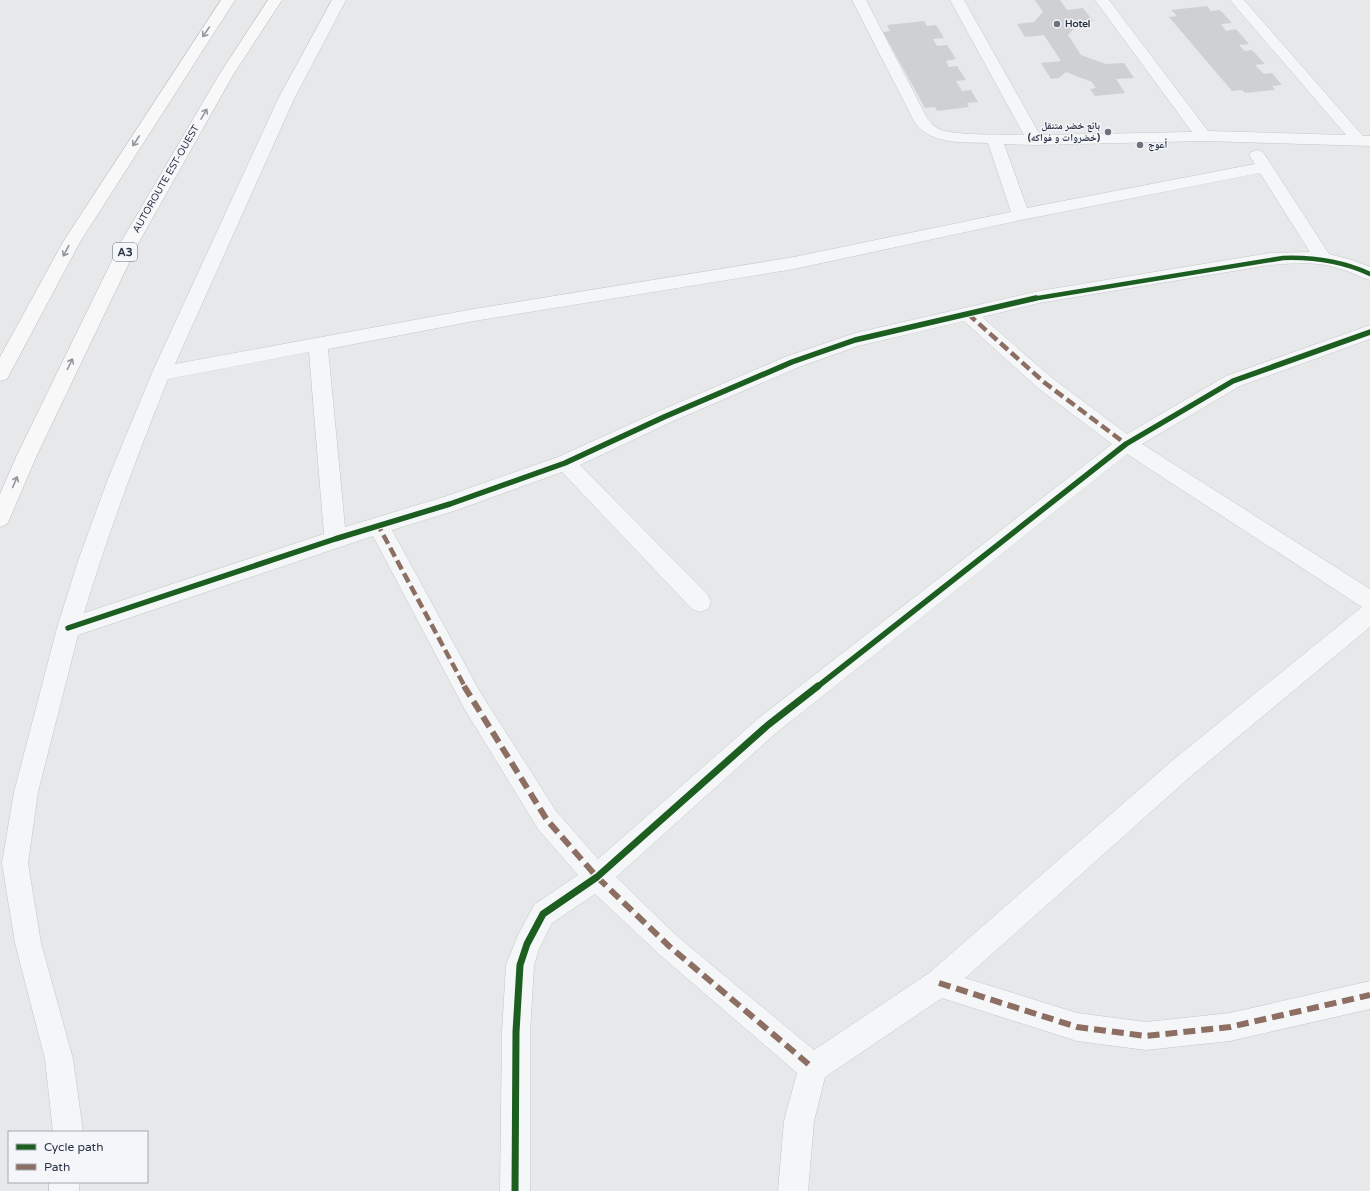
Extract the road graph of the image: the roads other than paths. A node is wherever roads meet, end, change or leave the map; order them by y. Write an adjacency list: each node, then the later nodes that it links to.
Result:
1 (228, 0): 21 (highway, one-way to 21)
2 (275, 0): 24 (highway, AUTOROUTE EST-OUEST / A3, one-way to 2)
3 (339, 0): 20 (street)
4 (859, 0): 10 (street)
5 (957, 0): 11 (street)
6 (1102, 0): 8 (street)
7 (1237, 0): 12 (street)
8 (1203, 136): 9 (street); 11 (street)
9 (1246, 137): 12 (street); 13 (street)
10 (994, 138): 11 (street); 14 (street)
11 (1035, 140)
12 (1364, 140)
13 (1264, 167): 14 (street); 15 (street)
14 (1021, 215): 19 (street)
15 (1322, 258): 16 (street); 17 (street)
16 (1370, 274)
17 (968, 314): 22 (street); 23 (street)
18 (1370, 332): 22 (street)
19 (318, 344): 20 (street); 26 (street)
20 (161, 373): 30 (street)
21 (0, 374)
22 (1126, 444): 27 (street); 31 (street)
23 (565, 463): 25 (street); 28 (street)
24 (0, 518)
25 (378, 525): 26 (street); 31 (street)
26 (335, 539): 30 (street)
27 (1370, 601)
28 (700, 602)
29 (1370, 614): 32 (street)
30 (68, 628): 35 (street)
31 (597, 877): 34 (street); 36 (street)
32 (939, 983): 33 (street); 34 (street)
33 (1370, 994)
34 (813, 1068): 37 (street)
35 (68, 1131)
36 (516, 1191)
37 (793, 1191)

